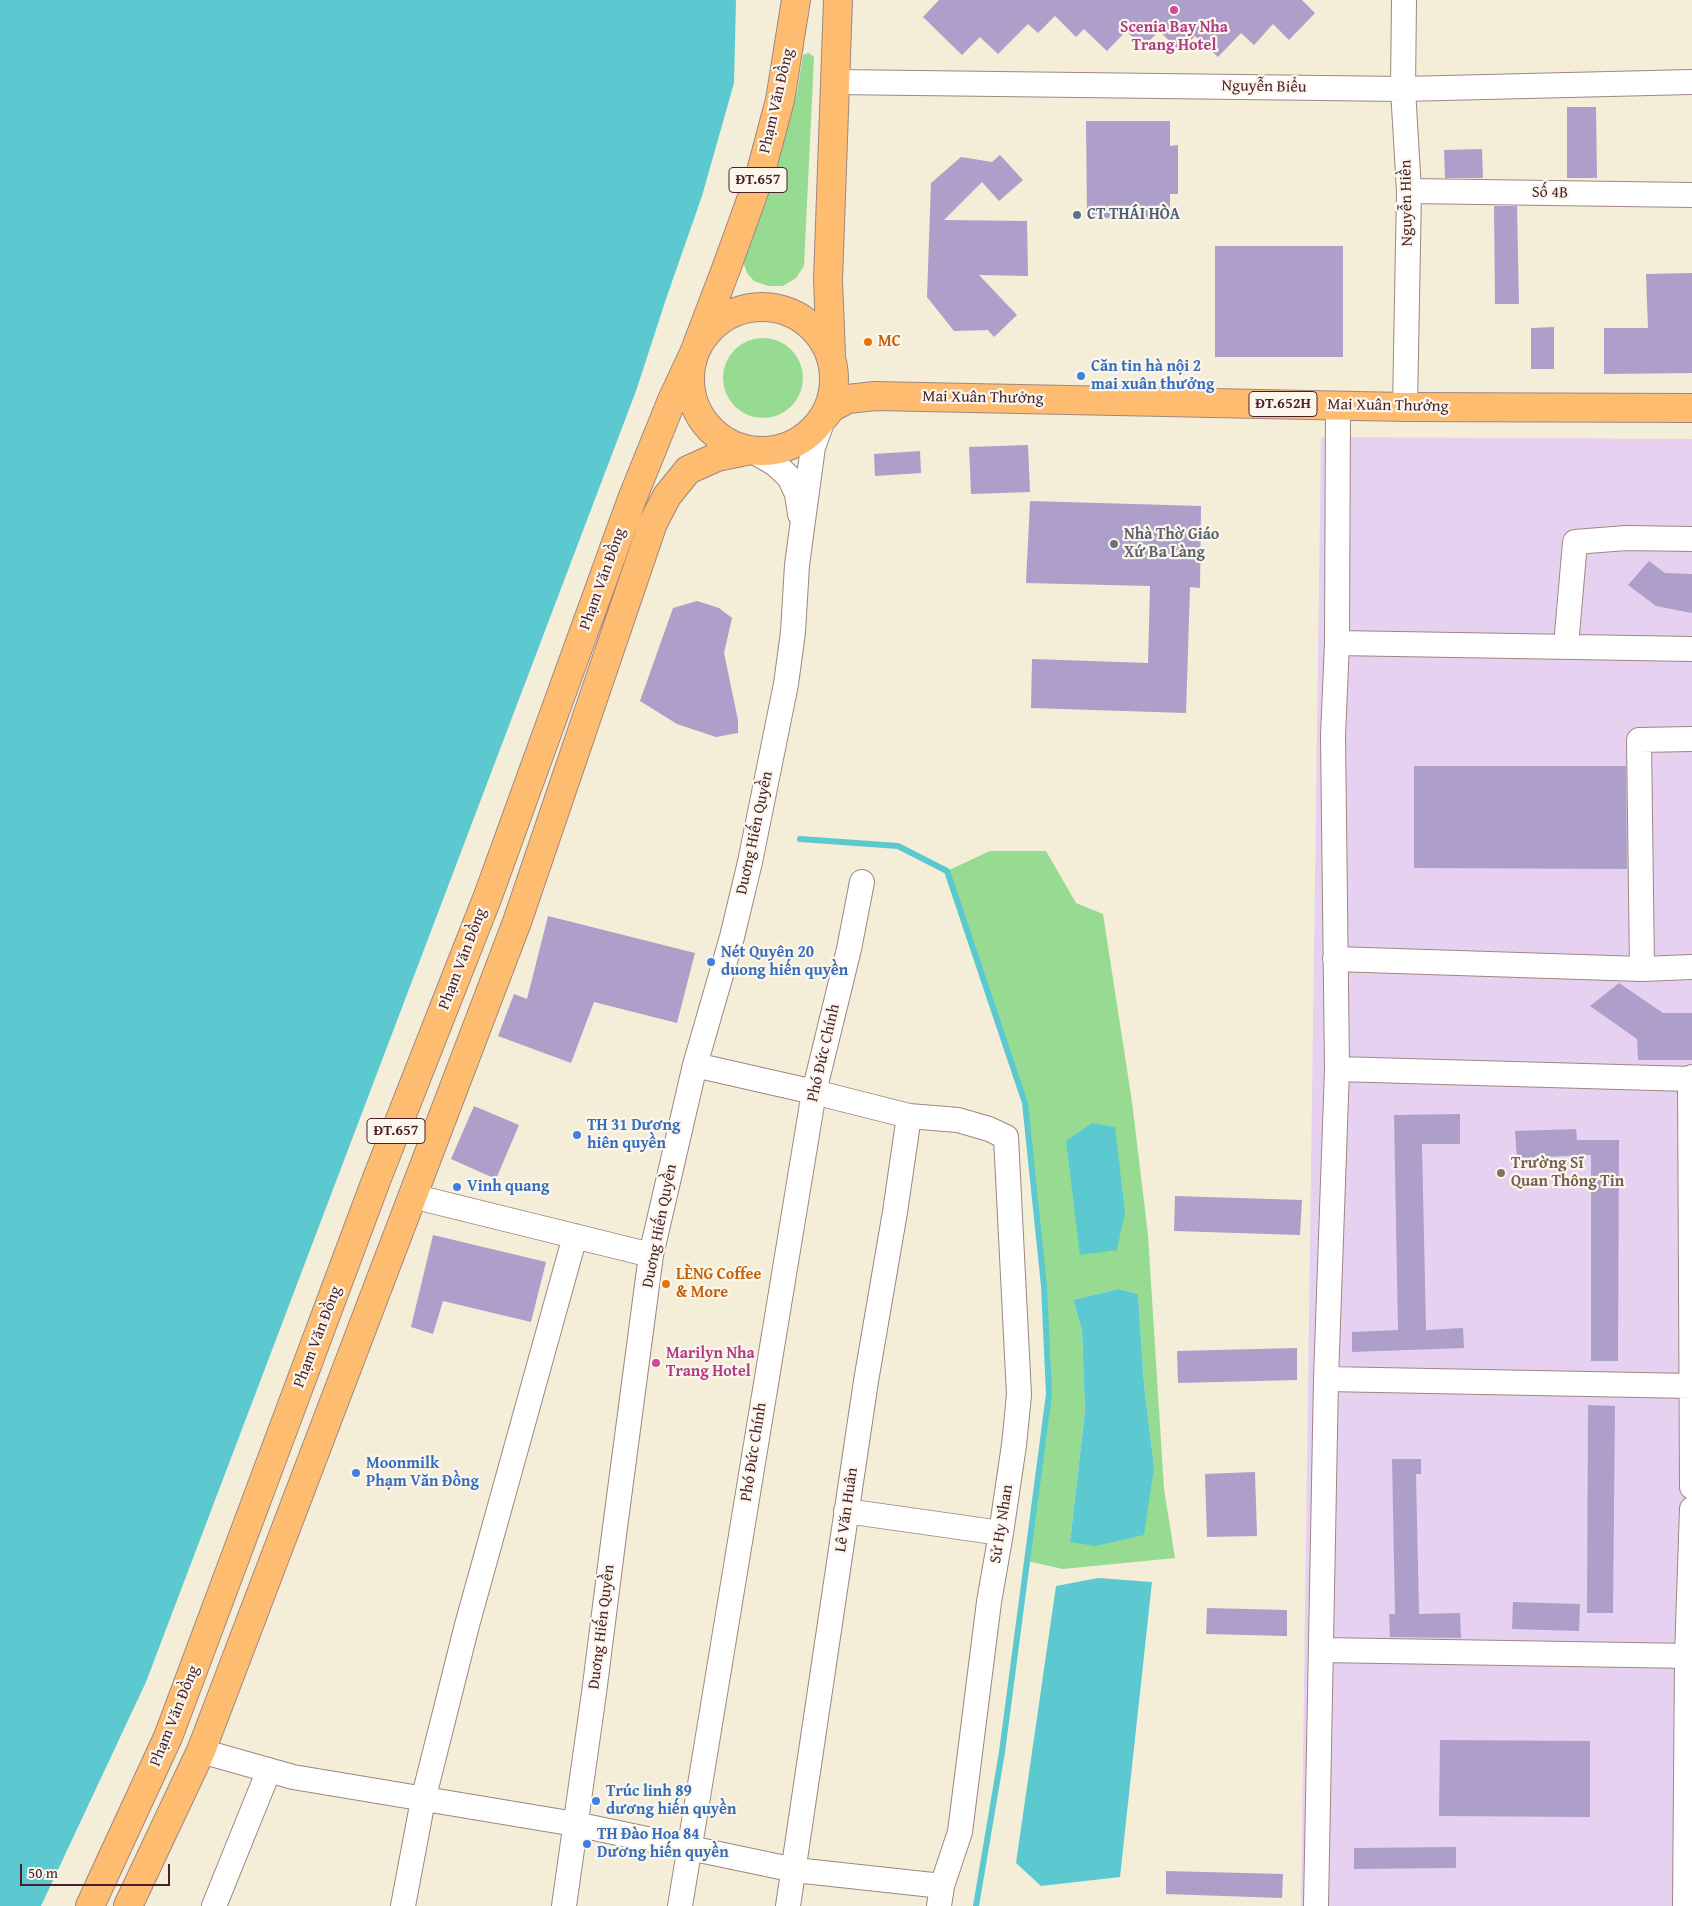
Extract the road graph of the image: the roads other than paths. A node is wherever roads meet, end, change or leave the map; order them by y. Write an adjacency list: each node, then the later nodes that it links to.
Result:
1 (796, 0): 9 (main road, Phạm Văn Đồng / ĐT.657)
2 (838, 0): 4 (main road, ĐT.657)
3 (1404, 0): 6 (street, Nguyễn Hiền)
4 (835, 82): 6 (street, Nguyễn Biểu); 10 (main road, ĐT.657)
5 (1692, 82): 6 (street, Nguyễn Biểu)
6 (1402, 89): 7 (street, Nguyễn Hiền)
7 (1409, 191): 8 (street, Số 4B); 13 (street, Nguyễn Hiền)
8 (1692, 195)
9 (694, 353): 10 (main road, ĐT.657); 16 (main road, ĐT.657); 44 (main road, Phạm Văn Đồng / ĐT.657)
10 (830, 353): 11 (main road, Mai Xuân Thưởng / ĐT.652H); 15 (main road, ĐT.657)
11 (875, 396): 12 (main road, Mai Xuân Thưởng / ĐT.652H); 15 (main road, Mai Xuân Thưởng / ĐT.652H)
12 (1338, 405): 13 (main road, Mai Xuân Thưởng / ĐT.652H); 19 (street)
13 (1405, 407): 14 (main road, Mai Xuân Thưởng / ĐT.652H)
14 (1692, 408)
15 (824, 416): 16 (main road, ĐT.657); 17 (street, Duơng Hiến Quyền)
16 (751, 450): 17 (street, Duơng Hiến Quyền); 33 (main road, Phạm Văn Đồng / ĐT.657)
17 (802, 525): 27 (street, Duơng Hiến Quyền)
18 (1692, 539): 20 (street)
19 (1337, 643): 20 (street); 24 (street)
20 (1566, 646): 21 (street)
21 (1692, 649)
22 (1692, 739): 26 (street)
23 (862, 882): 30 (street, Phó Đức Chính)
24 (1335, 959): 26 (street); 28 (street)
25 (1692, 967): 26 (street)
26 (1642, 969)
27 (695, 1065): 30 (street); 35 (street, Duơng Hiến Quyền)
28 (1337, 1069): 29 (street); 36 (street)
29 (1691, 1078): 32 (street)
30 (814, 1092): 31 (street); 49 (street, Phó Đức Chính)
31 (909, 1116): 40 (street, Lê Văn Huân); 41 (street, Sử Hy Nhan)
32 (1691, 1172): 37 (street)
33 (412, 1196): 34 (street); 45 (main road, Phạm Văn Đồng / ĐT.657)
34 (575, 1236): 35 (street); 47 (street)
35 (651, 1255): 48 (street, Duơng Hiến Quyền)
36 (1326, 1379): 37 (street); 42 (street)
37 (1692, 1386): 38 (street)
38 (1692, 1487)
39 (1692, 1509): 43 (street)
40 (846, 1511): 41 (street); 50 (street, Lê Văn Huân)
41 (1001, 1533): 51 (street, Sử Hy Nhan)
42 (1322, 1650): 43 (street); 59 (street)
43 (1690, 1656): 60 (street)
44 (168, 1737): 45 (main road); 52 (main road, Phạm Văn Đồng / ĐT.657)
45 (201, 1751): 46 (street); 53 (main road, Phạm Văn Đồng / ĐT.657)
46 (269, 1770): 47 (street); 54 (street)
47 (423, 1800): 48 (street); 55 (street)
48 (575, 1824): 49 (street); 56 (street, Duơng Hiến Quyền)
49 (688, 1849): 50 (street); 57 (street, Phó Đức Chính)
50 (795, 1870): 51 (street); 58 (street, Lê Văn Huân)
51 (940, 1896)
52 (90, 1906)
53 (128, 1906)
54 (214, 1906)
55 (403, 1906)
56 (564, 1906)
57 (680, 1906)
58 (788, 1906)
59 (1316, 1906)
60 (1685, 1906)

